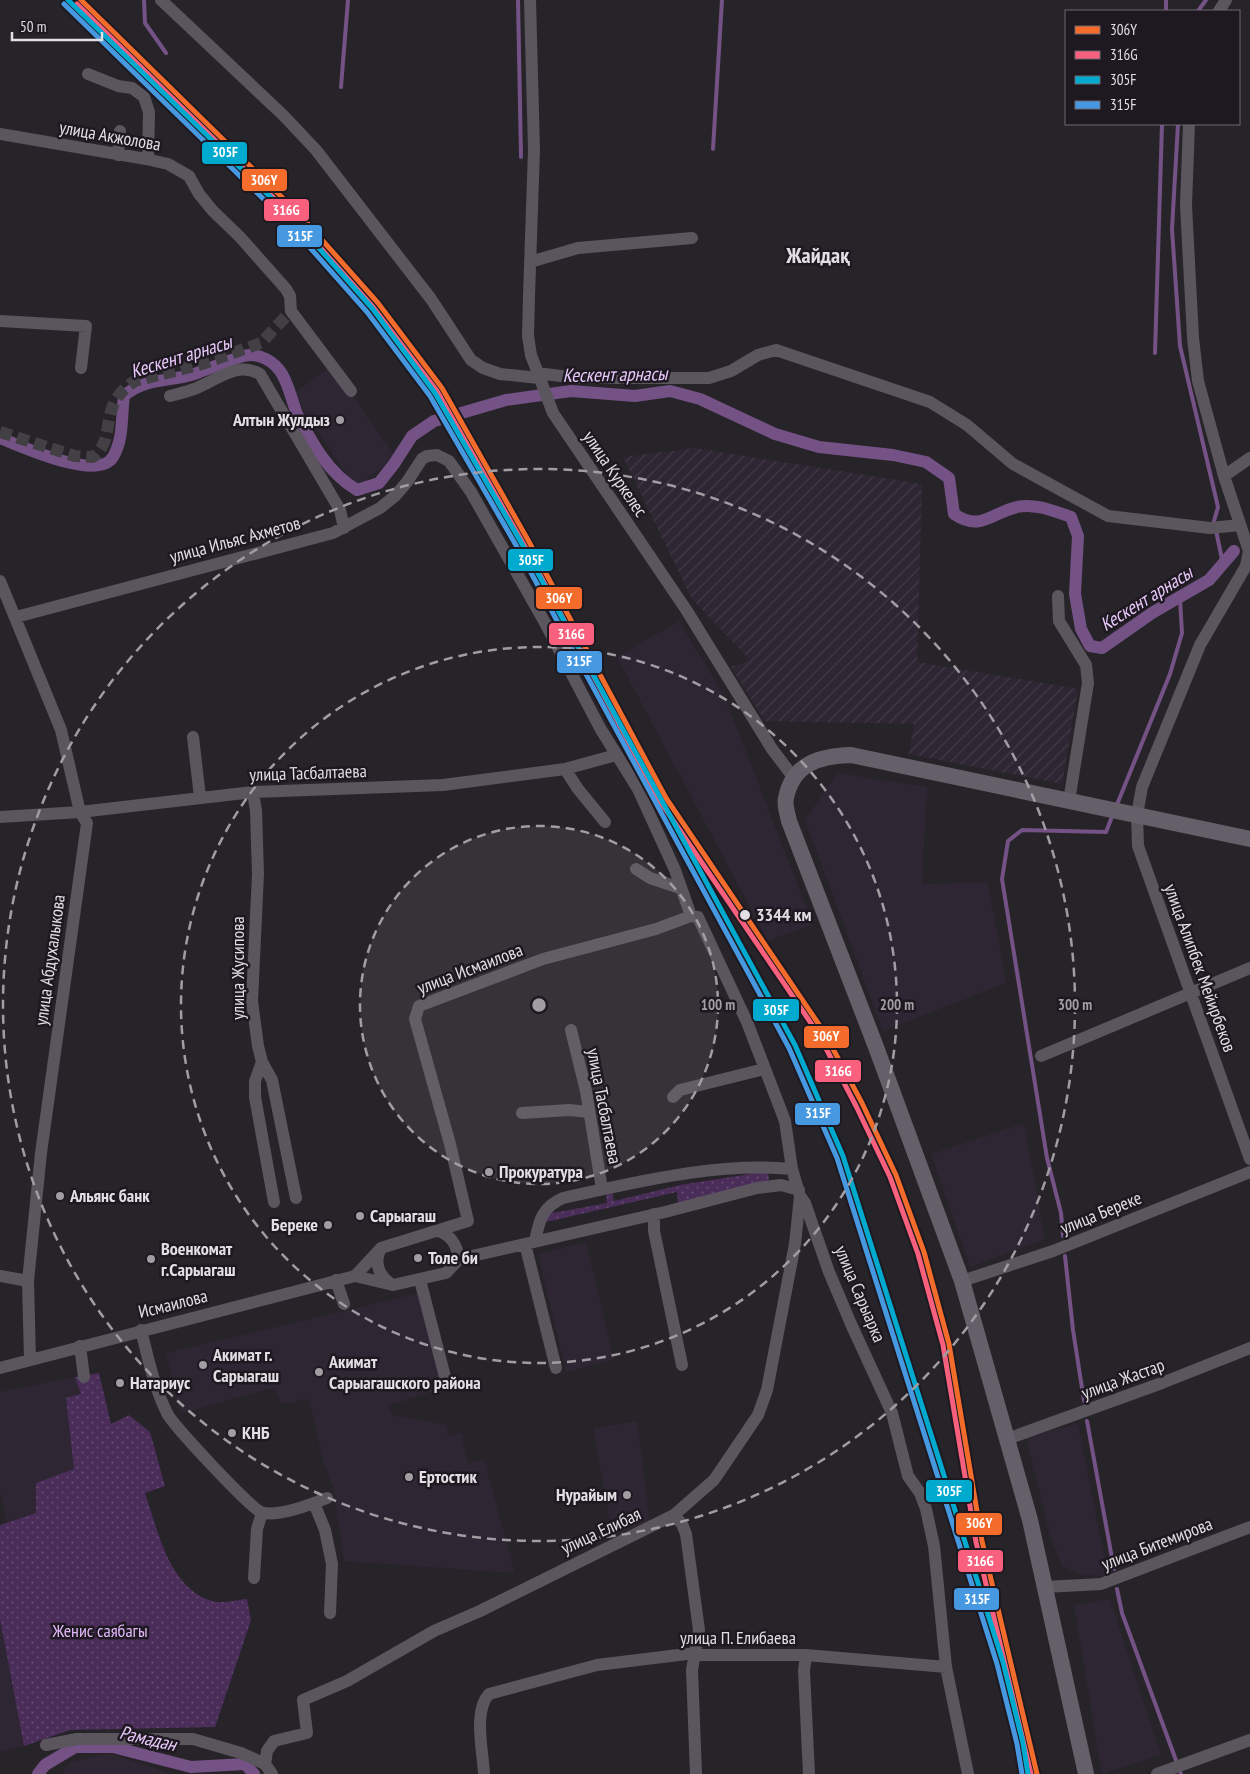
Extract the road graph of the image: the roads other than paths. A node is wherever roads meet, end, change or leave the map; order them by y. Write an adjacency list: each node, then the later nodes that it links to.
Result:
1 (161, 0): 13 (street)
2 (530, 0): 10 (street, улица Куркелес)
3 (88, 74): 8 (street)
4 (1189, 125): 18 (street)
5 (120, 131): 7 (street)
6 (0, 134): 7 (street, улица Акжолова)
7 (118, 155): 8 (street, улица Акжолова)
8 (148, 160): 14 (street, улица Акжолова)
9 (692, 238): 10 (street)
10 (530, 262): 13 (street, улица Куркелес)
11 (0, 321): 12 (street)
12 (81, 368)
13 (540, 380): 19 (street); 28 (street, улица Куркелес)
14 (352, 391)
15 (170, 396): 20 (street)
16 (437, 455): 20 (street, улица Ильяс Ахметов); 26 (street, улица Сарыарка)
17 (1250, 458): 18 (street)
18 (1224, 476): 19 (street)
19 (1240, 525): 21 (street)
20 (344, 528): 24 (street, улица Ильяс Ахметов)
21 (1249, 552): 33 (street, улица Алипбек Мейирбеков)
22 (0, 581): 24 (street, улица Абдухалыкова)
23 (1058, 596): 31 (street)
24 (16, 617): 32 (street, улица Абдухалыкова)
25 (193, 737): 30 (street)
26 (616, 755): 27 (street, улица Тасбалтаева); 38 (street, улица Сарыарка)
27 (565, 768): 29 (street, улица Тасбалтаева); 35 (street)
28 (794, 778): 31 (main road); 68 (main road)
29 (253, 792): 30 (street, улица Тасбалтаева); 44 (street, улица Жусипова)
30 (200, 797): 32 (street, улица Тасбалтаева)
31 (1068, 801): 33 (main road)
32 (80, 812): 34 (street, улица Тасбалтаева); 67 (street, улица Абдухалыкова)
33 (1130, 814): 36 (main road); 41 (street, улица Алипбек Мейирбеков)
34 (0, 817)
35 (605, 822)
36 (1250, 840)
37 (636, 869): 38 (street)
38 (680, 888): 39 (street, улица Сарыарка)
39 (691, 916): 45 (street, улица Сарыарка); 59 (street, улица Исмаилова)
40 (1250, 968): 41 (street)
41 (1190, 993): 43 (street); 51 (street, улица Алипбек Мейирбеков)
42 (571, 1030): 47 (street, улица Тасбалтаева)
43 (1041, 1056)
44 (262, 1062): 49 (street, улица Жусипова); 50 (street)
45 (764, 1069): 46 (street); 52 (street, улица Сарыарка)
46 (673, 1097)
47 (588, 1112): 48 (street); 54 (street, улица Тасбалтаева)
48 (522, 1113)
49 (285, 1141): 50 (street); 56 (street, улица Жусипова)
50 (263, 1147): 57 (street)
51 (1250, 1159)
52 (792, 1169): 54 (street); 55 (street, улица Сарыарка)
53 (1250, 1172): 68 (street, улица Береке)
54 (602, 1189): 60 (street)
55 (796, 1191): 58 (street); 84 (street, улица Елибая); 91 (street, улица Сарыарка)
56 (296, 1198)
57 (274, 1202)
58 (654, 1214): 60 (street); 75 (street)
59 (438, 1231): 61 (street); 62 (street)
60 (530, 1242): 62 (street); 77 (street)
61 (381, 1248): 64 (street); 69 (street)
62 (459, 1259): 66 (street, Исмаилова)
63 (0, 1276): 67 (street)
64 (355, 1276): 65 (street, Исмаилова); 69 (street, Исмаилова)
65 (336, 1280): 70 (street); 71 (street, Исмаилова)
66 (420, 1280): 69 (street, Исмаилова); 79 (street)
67 (28, 1281): 74 (street, улица Абдухалыкова)
68 (962, 1281): 80 (main road)
69 (393, 1285)
70 (344, 1304)
71 (141, 1330): 72 (street, Исмаилова); 83 (street)
72 (80, 1346): 74 (street, Исмаилова); 78 (street)
73 (1250, 1348): 80 (street, улица Жастар)
74 (30, 1359): 76 (street, Исмаилова)
75 (682, 1365)
76 (0, 1368)
77 (556, 1368)
78 (84, 1377)
79 (445, 1378)
80 (1007, 1439): 87 (main road)
81 (327, 1498): 82 (street)
82 (314, 1503): 83 (street); 88 (street)
83 (262, 1513): 86 (street)
84 (674, 1515): 89 (street); 94 (street, улица Елибая)
85 (1250, 1527): 87 (street, улица Битемирова)
86 (254, 1578)
87 (1045, 1587): 100 (main road)
88 (330, 1613)
89 (694, 1653): 90 (street, улица П. Елибаева); 96 (street, улица П. Елибаева); 97 (street)
90 (806, 1655): 91 (street, улица П. Елибаева); 98 (street)
91 (946, 1667): 99 (street, улица Сарыарка)
92 (1250, 1740): 95 (street)
93 (46, 1744): 94 (street)
94 (268, 1769)
95 (1162, 1772)
96 (484, 1774)
97 (696, 1774)
98 (809, 1774)
99 (968, 1774)
100 (1086, 1774)

